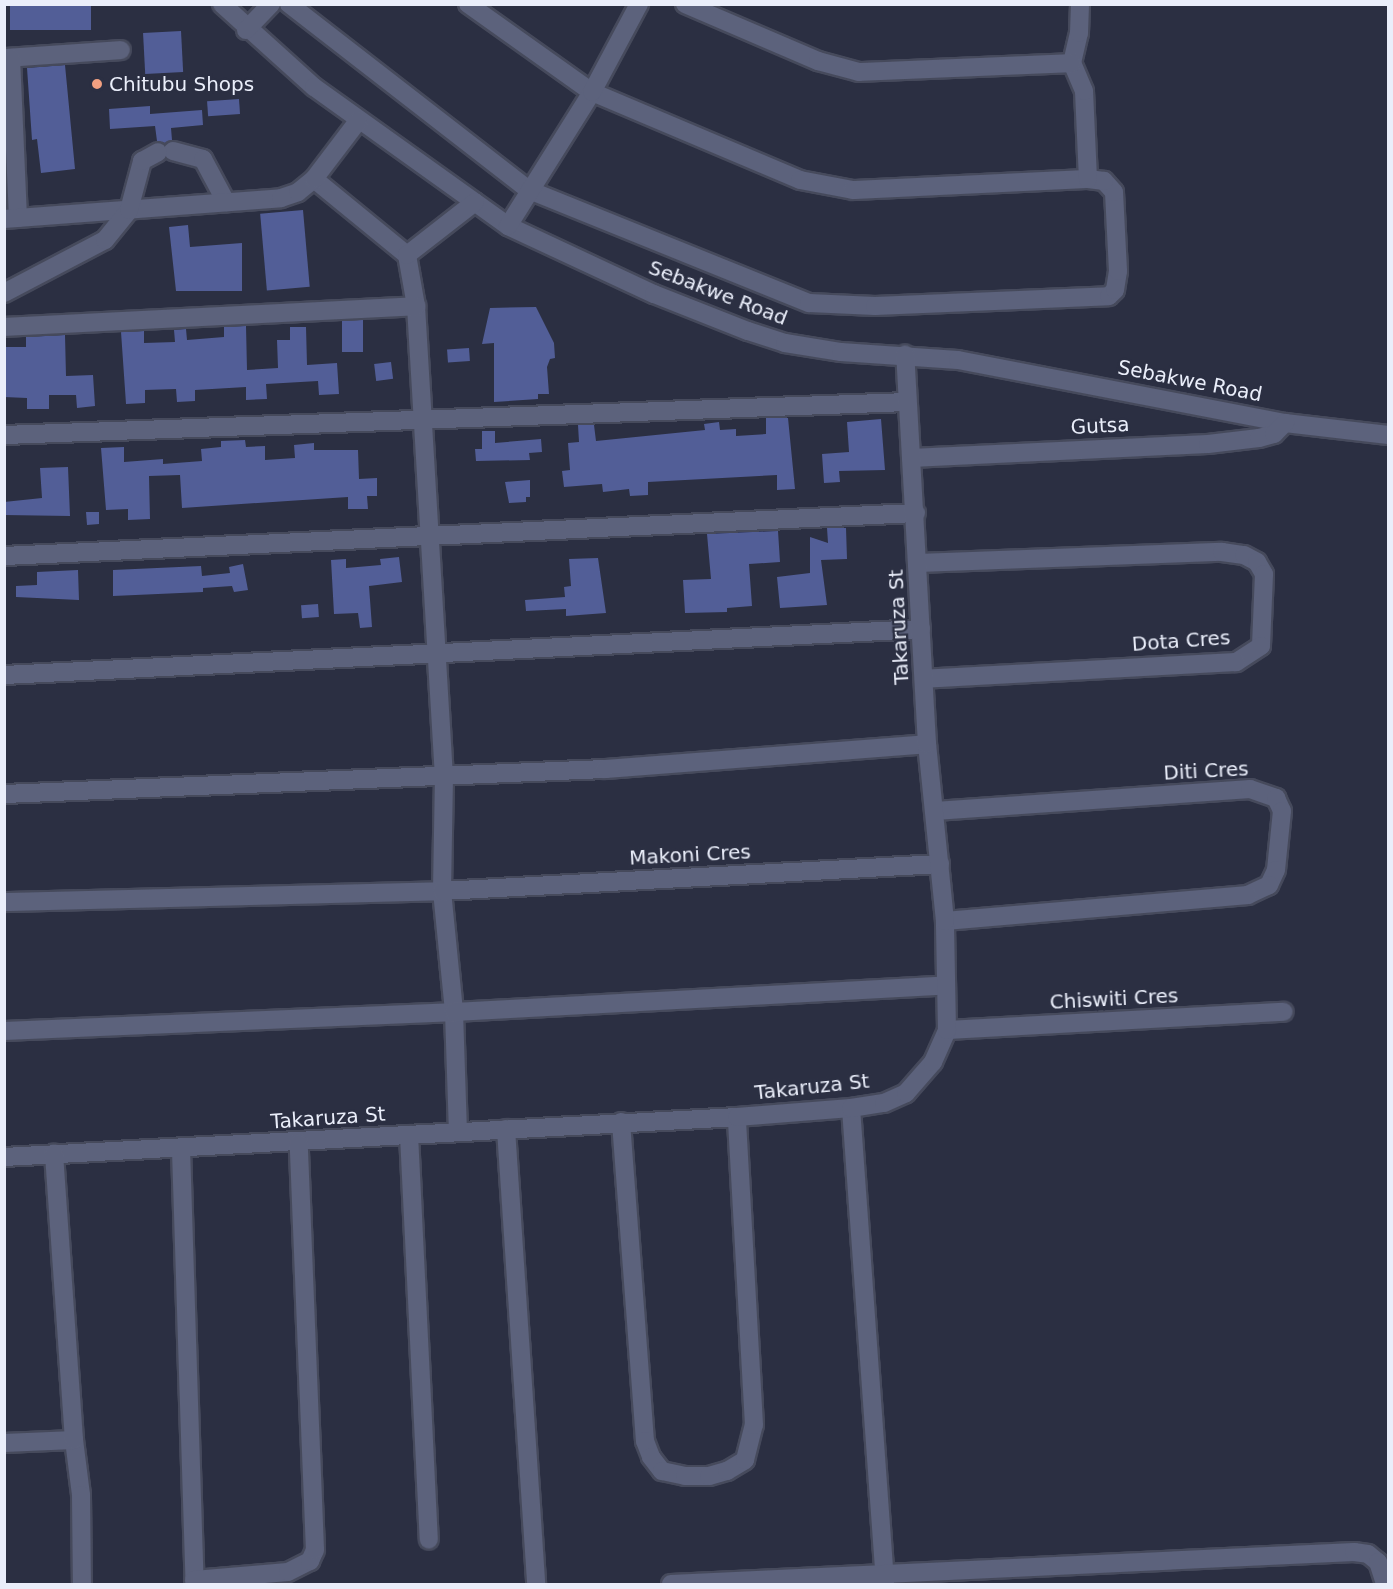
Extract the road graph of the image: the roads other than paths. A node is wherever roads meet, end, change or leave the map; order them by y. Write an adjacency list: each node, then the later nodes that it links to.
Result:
1 (222, 4): 8 (street, Sebakwe Road)
2 (271, 4): 8 (street)
3 (289, 4): 16 (street)
4 (468, 4): 12 (street)
5 (639, 4): 12 (street)
6 (685, 4): 11 (street)
7 (1080, 4): 11 (street)
8 (246, 30): 13 (street, Sebakwe Road)
9 (121, 50): 10 (street)
10 (8, 58): 20 (street)
11 (1072, 63): 15 (street)
12 (592, 92): 15 (street); 16 (street)
13 (358, 121): 14 (street); 18 (street, Sebakwe Road)
14 (314, 179): 17 (street); 22 (street)
15 (1088, 179): 16 (street)
16 (529, 190): 21 (street)
17 (226, 202): 19 (street); 19 (street)
18 (475, 202): 21 (street, Sebakwe Road); 22 (street)
19 (129, 210): 20 (street); 23 (street)
20 (11, 218)
21 (508, 226): 26 (street, Sebakwe Road)
22 (407, 255): 24 (street)
23 (4, 293)
24 (416, 306): 25 (street); 28 (street)
25 (4, 327)
26 (905, 355): 27 (street, Takaruza St); 29 (street, Sebakwe Road)
27 (908, 402): 28 (street); 32 (street, Takaruza St)
28 (421, 417): 30 (street); 34 (street)
29 (1285, 423): 31 (street, Sebakwe Road); 32 (street, Gutsa)
30 (4, 435)
31 (1389, 435)
32 (911, 458): 33 (street, Takaruza St)
33 (916, 513): 34 (street); 36 (street, Takaruza St)
34 (427, 535): 35 (street); 38 (street)
35 (4, 556)
36 (918, 563): 37 (street, Takaruza St); 40 (street, Dota Cres)
37 (921, 629): 38 (street); 40 (street, Takaruza St)
38 (435, 655): 39 (street); 42 (street)
39 (4, 675)
40 (924, 679): 41 (street, Takaruza St)
41 (927, 744): 42 (street); 44 (street, Takaruza St)
42 (444, 776): 43 (street); 46 (street)
43 (4, 794)
44 (935, 811): 45 (street, Takaruza St); 48 (street, Diti Cres)
45 (940, 864): 46 (street, Makoni Cres); 48 (street, Takaruza St)
46 (442, 891): 47 (street, Makoni Cres); 50 (street)
47 (4, 902)
48 (945, 921): 49 (street, Takaruza St)
49 (945, 985): 50 (street); 52 (street, Takaruza St)
50 (454, 1012): 53 (street); 58 (street)
51 (1284, 1012): 52 (street, Chiswiti Cres)
52 (947, 1030): 54 (street, Takaruza St)
53 (4, 1031)
54 (851, 1108): 55 (street, Takaruza St); 67 (street)
55 (737, 1117): 56 (street, Takaruza St); 56 (street)
56 (621, 1122): 57 (street, Takaruza St)
57 (506, 1129): 58 (street, Takaruza St); 71 (street)
58 (458, 1130): 59 (street, Takaruza St)
59 (409, 1136): 60 (street, Takaruza St); 66 (street)
60 (299, 1143): 61 (street, Takaruza St); 69 (street)
61 (181, 1149): 62 (street, Takaruza St); 69 (street)
62 (54, 1154): 63 (street, Takaruza St); 64 (street)
63 (4, 1157)
64 (74, 1440): 65 (street); 70 (street)
65 (4, 1443)
66 (429, 1540)
67 (884, 1578): 68 (street); 73 (street)
68 (856, 1580): 72 (street)
69 (195, 1582)
70 (82, 1584)
71 (536, 1584)
72 (671, 1584)
73 (1385, 1584)

